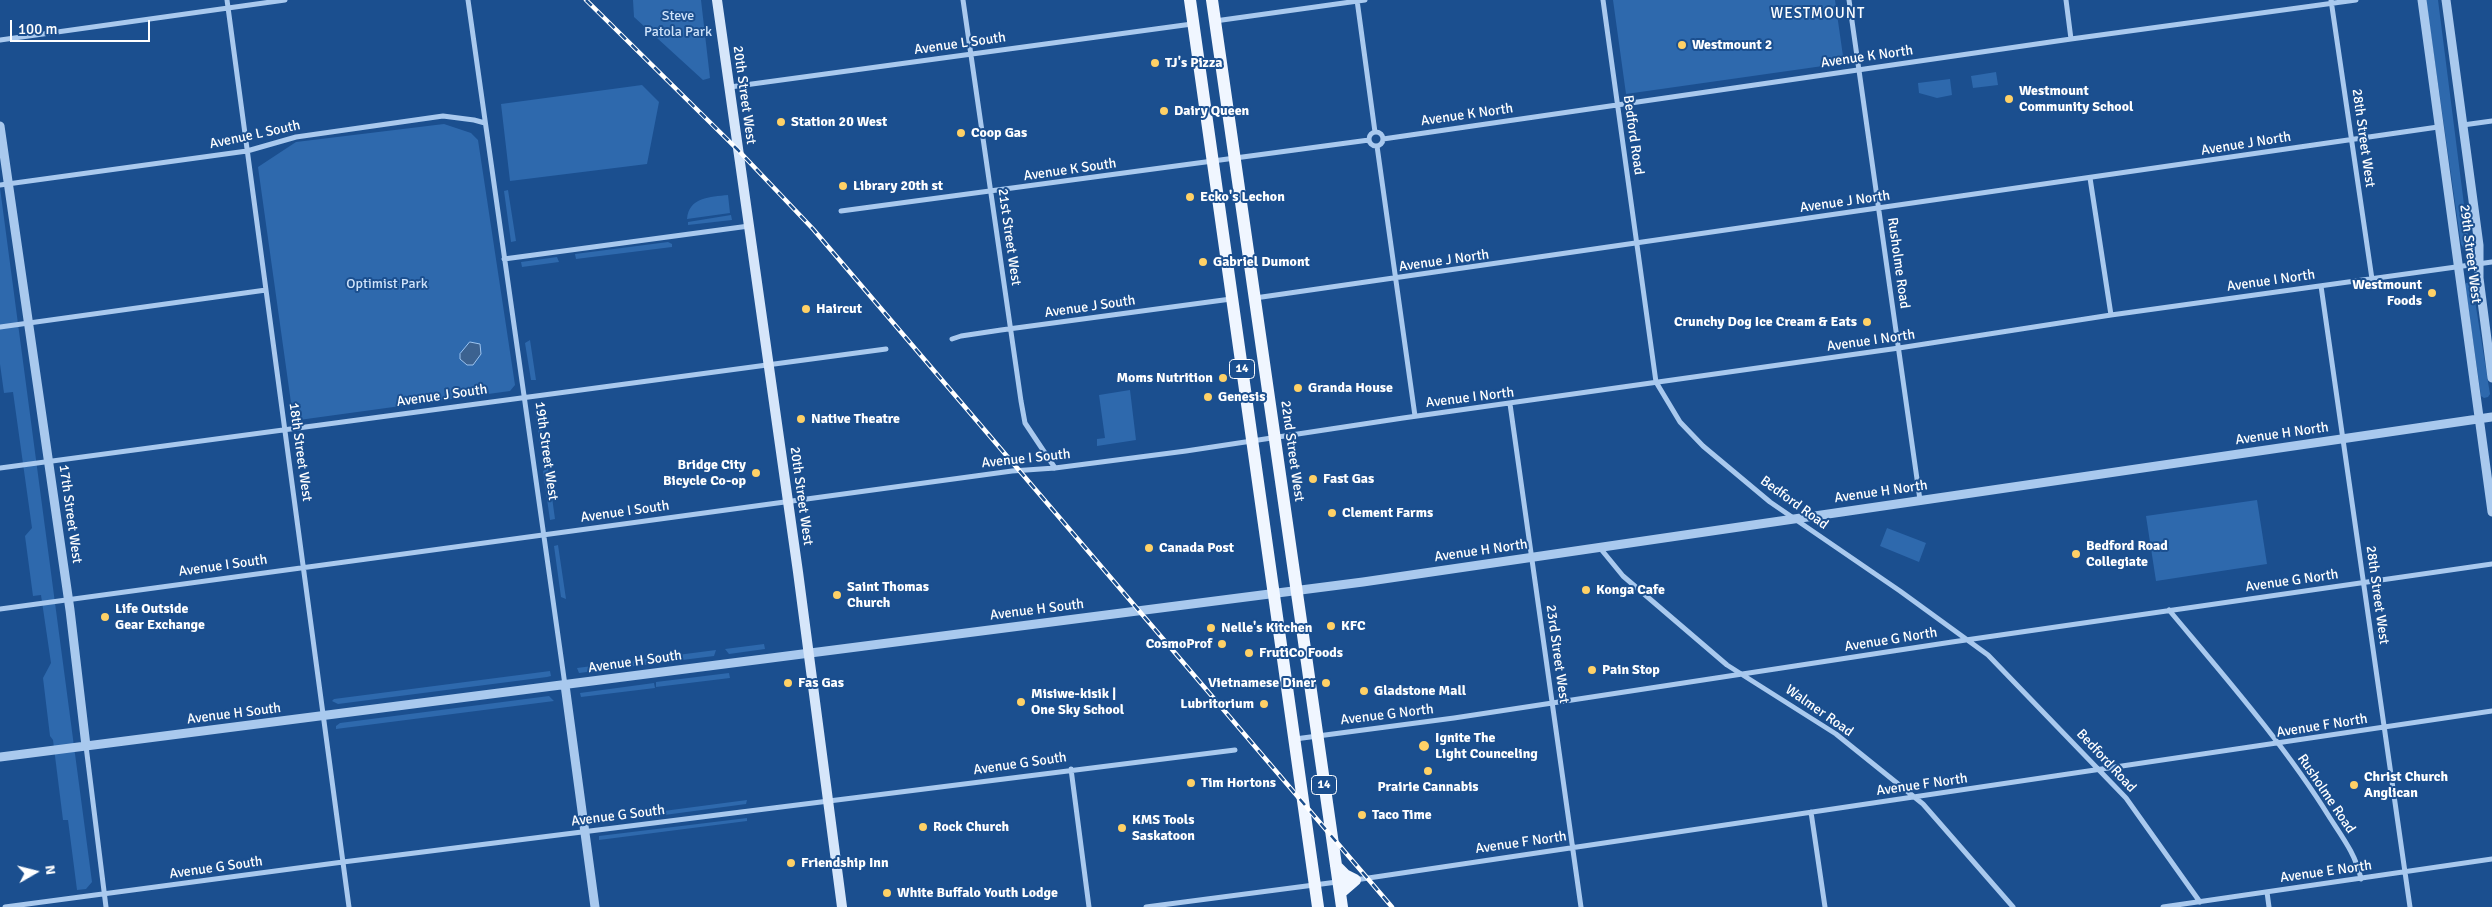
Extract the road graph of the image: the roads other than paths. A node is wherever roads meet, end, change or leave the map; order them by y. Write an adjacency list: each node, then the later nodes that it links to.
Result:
1 (227, 0): 17 (street, 18th Street West)
2 (285, 0): 17 (street)
3 (468, 0): 27 (street, 19th Street West)
4 (717, 0): 24 (main road, 20th Street West)
5 (963, 0): 22 (street, 21st Street West)
6 (1190, 0): 19 (main road, 14)
7 (1212, 0): 18 (main road, 22nd Street West / 14)
8 (1365, 0): 15 (street)
9 (1603, 0): 25 (street, Bedford Road)
10 (1849, 0): 23 (street, Rusholme Road)
11 (2066, 0): 20 (street)
12 (2356, 0): 16 (street, Avenue K North)
13 (2422, 0): 30 (street, 29th Street West)
14 (2446, 0): 28 (street, 29th Street West)
15 (1357, 1): 18 (street); 31 (street)
16 (2331, 2): 20 (street, Avenue K North); 34 (street, 28th Street West)
17 (228, 8): 21 (street); 36 (street, 18th Street West)
18 (1215, 21): 37 (main road, 22nd Street West / 14)
19 (1193, 24): 22 (street, Avenue L South); 38 (main road, 14)
20 (2071, 39): 23 (street, Avenue K North)
21 (0, 40)
22 (971, 54): 24 (street, Avenue L South); 41 (street, 21st Street West)
23 (1860, 70): 25 (street, Avenue K North); 42 (street, Rusholme Road)
24 (730, 87): 44 (main road, 20th Street West)
25 (1618, 104): 32 (street, Avenue K North); 45 (street, Bedford Road)
26 (2492, 120): 28 (street)
27 (485, 123): 36 (street, Avenue L South); 46 (street, 19th Street West)
28 (2464, 125): 48 (street, 29th Street West)
29 (0, 126): 40 (street, 17th Street West)
30 (2438, 127): 34 (street, Avenue J North); 49 (street, 29th Street West)
31 (1375, 132): 32 (street); 33 (street)
32 (1383, 139): 35 (street)
33 (1369, 140): 35 (street); 37 (street)
34 (2352, 140): 39 (street, Avenue J North); 51 (street, 28th Street West)
35 (1377, 146): 50 (street)
36 (247, 151): 40 (street, Avenue L South); 53 (street, 18th Street West)
37 (1234, 158): 38 (street); 54 (main road, 22nd Street West / 14)
38 (1213, 161): 41 (street, Avenue K South); 55 (main road, 14)
39 (2090, 178): 42 (street, Avenue J North); 56 (street)
40 (4, 184): 57 (street, 17th Street West)
41 (991, 192): 43 (street, Avenue K South); 59 (street, 21st Street West)
42 (1880, 208): 45 (street, Avenue J North); 61 (street, Rusholme Road)
43 (841, 212)
44 (749, 226): 46 (street); 63 (main road, 20th Street West)
45 (1636, 244): 50 (street, Avenue J North); 65 (street, Bedford Road)
46 (504, 259): 66 (street, 19th Street West)
47 (2492, 262): 48 (street, Avenue I North)
48 (2478, 263): 49 (street, Avenue I North); 64 (street, 29th Street West)
49 (2457, 266): 51 (street, Avenue I North); 70 (street, 29th Street West)
50 (1395, 279): 54 (street, Avenue J North); 68 (street)
51 (2372, 279): 52 (street, Avenue I North)
52 (2321, 286): 56 (street, Avenue I North); 73 (street, 28th Street West)
53 (266, 290): 57 (street); 71 (street, 18th Street West)
54 (1255, 298): 72 (main road, 22nd Street West / 14)
55 (1232, 299): 59 (street, Avenue J South); 74 (main road, 14)
56 (2111, 315): 61 (street, Avenue I North)
57 (28, 323): 58 (street); 75 (street, 17th Street West)
58 (0, 326)
59 (1011, 329): 60 (street, Avenue J South); 77 (street, 21st Street West)
60 (952, 339)
61 (1899, 348): 65 (street, Avenue I North); 78 (street, Rusholme Road)
62 (886, 349): 63 (street, Avenue J South)
63 (769, 365): 66 (street, Avenue J South); 79 (main road, 20th Street West)
64 (2492, 378)
65 (1656, 382): 67 (street, Avenue I North); 81 (street, Bedford Road)
66 (524, 397): 71 (street, Avenue J South); 82 (street, 19th Street West)
67 (1510, 404): 68 (street, Avenue I North); 84 (street, 23rd Street West)
68 (1415, 416): 72 (street, Avenue I North)
69 (2492, 417): 70 (street, Avenue H North)
70 (2479, 419): 73 (street, Avenue H North); 80 (street, 29th Street West)
71 (285, 428): 75 (street, Avenue J South); 86 (street, 18th Street West)
72 (1274, 437): 74 (street, Avenue I North); 88 (main road, 22nd Street West / 14)
73 (2344, 439): 78 (street, Avenue H North); 87 (street, 28th Street West)
74 (1252, 440): 77 (street, Avenue I South); 89 (main road, 14)
75 (48, 462): 76 (street, Avenue J South); 90 (street, 17th Street West)
76 (0, 468)
77 (1055, 468): 79 (street, Avenue I South)
78 (1920, 500): 81 (street, Avenue H North)
79 (788, 501): 82 (street, Avenue I South); 94 (main road, 20th Street West)
80 (2492, 512)
81 (1793, 519): 83 (street, Avenue H North); 93 (street, Bedford Road)
82 (544, 534): 86 (street, Avenue I South); 96 (street, 19th Street West)
83 (1600, 547): 84 (street, Avenue H North); 95 (street, Walmer Road)
84 (1532, 557): 88 (street, Avenue H North); 97 (street, 23rd Street West)
85 (2492, 564): 87 (street, Avenue G North)
86 (304, 566): 90 (street, Avenue I South); 99 (street, 18th Street West)
87 (2364, 582): 92 (street, Avenue G North); 100 (street, 28th Street West)
88 (1296, 591): 89 (street, Avenue H North); 101 (main road, 22nd Street West / 14)
89 (1274, 594): 94 (street, Avenue H South); 102 (main road, 14)
90 (68, 600): 91 (street, Avenue I South); 104 (street, 17th Street West)
91 (0, 609)
92 (2170, 610): 93 (street, Avenue G North); 103 (street, Rusholme Road)
93 (1968, 640): 95 (street, Avenue G North); 108 (street, Bedford Road)
94 (809, 654): 96 (street, Avenue H South); 110 (main road, 20th Street West)
95 (1742, 675): 97 (street, Avenue G North); 109 (street, Walmer Road)
96 (565, 686): 99 (street, Avenue H South); 112 (street, 19th Street West)
97 (1552, 703): 101 (street, Avenue G North); 113 (street, 23rd Street West)
98 (2492, 711): 100 (street, Avenue F North)
99 (325, 717): 104 (street, Avenue H South); 115 (street, 18th Street West)
100 (2384, 727): 103 (street, Avenue F North); 117 (street, 28th Street West)
101 (1317, 736): 102 (street, Avenue G North); 116 (main road, 22nd Street West / 14)
102 (1294, 739): 120 (main road, 14)
103 (2279, 744): 108 (street, Avenue F North); 118 (street, Rusholme Road)
104 (86, 746): 106 (street, Avenue H South); 123 (street, 17th Street West)
105 (1234, 750): 107 (street, Avenue G South)
106 (0, 757)
107 (1071, 769): 110 (street, Avenue G South); 130 (street)
108 (2100, 770): 109 (street, Avenue F North); 124 (street, Bedford Road)
109 (1915, 797): 111 (street, Avenue F North); 136 (street, Walmer Road)
110 (828, 801): 112 (street, Avenue G South); 129 (main road, 20th Street West)
111 (1811, 812): 113 (street, Avenue F North); 135 (street)
112 (585, 832): 115 (street, Avenue G South); 128 (street, 19th Street West)
113 (1573, 847): 119 (street, Avenue F North); 134 (street, 23rd Street West)
114 (2492, 859): 117 (street, Avenue E North)
115 (344, 862): 123 (street, Avenue G South); 127 (street, 18th Street West)
116 (1336, 866): 119 (main road); 121 (main road, 22nd Street West / 14)
117 (2405, 872): 118 (street, Avenue E North); 139 (street, 28th Street West)
118 (2360, 878): 122 (street, Avenue E North)
119 (1355, 880): 121 (main road)
120 (1314, 885): 121 (street); 131 (street); 132 (main road, 14)
121 (1339, 888): 133 (main road, 22nd Street West / 14)
122 (2266, 892): 124 (street, Avenue E North); 138 (street)
123 (104, 895): 125 (street, Avenue G South); 126 (street, 17th Street West)
124 (2200, 902): 137 (street, Avenue E North)
125 (5, 907)
126 (106, 907)
127 (349, 907)
128 (595, 907)
129 (842, 907)
130 (1089, 907)
131 (1146, 907)
132 (1318, 907)
133 (1342, 907)
134 (1582, 907)
135 (1825, 907)
136 (2013, 907)
137 (2163, 907)
138 (2269, 907)
139 (2410, 907)

